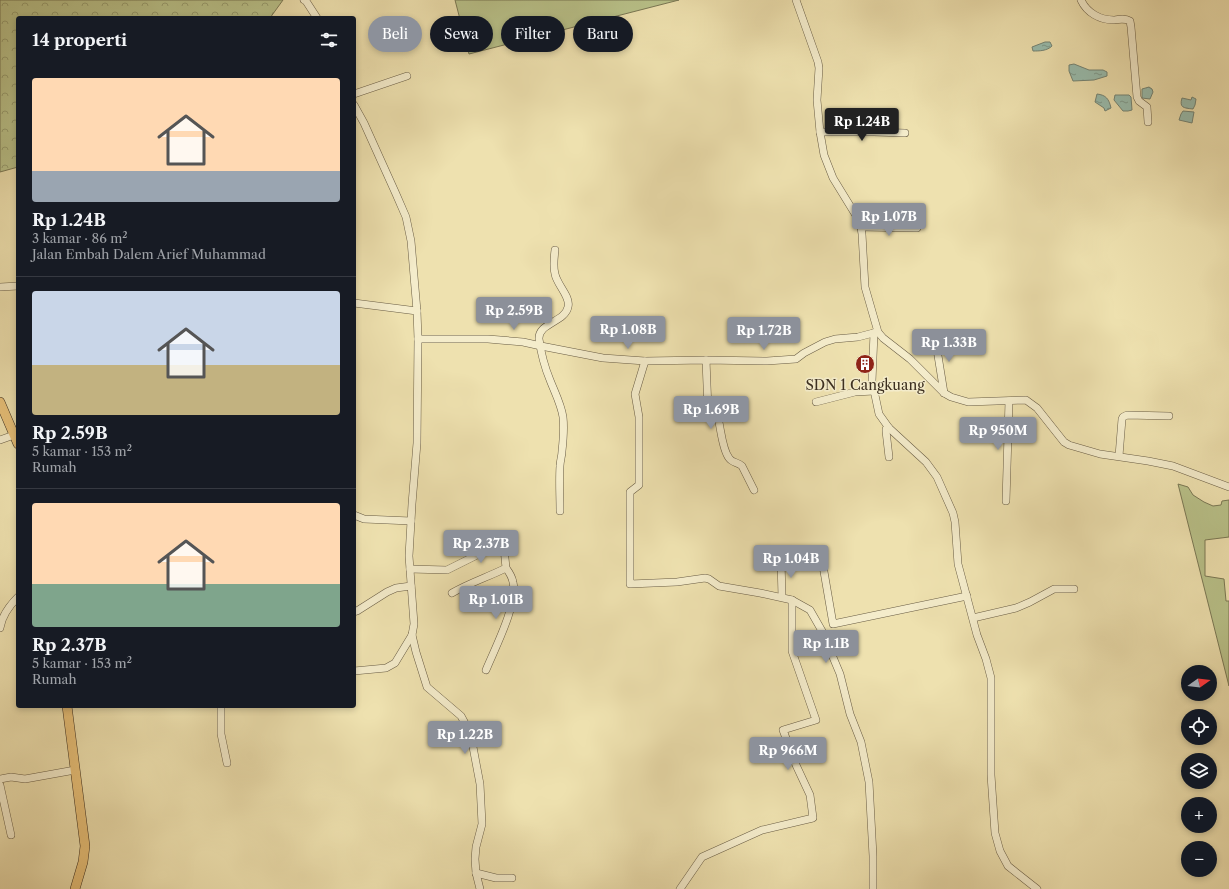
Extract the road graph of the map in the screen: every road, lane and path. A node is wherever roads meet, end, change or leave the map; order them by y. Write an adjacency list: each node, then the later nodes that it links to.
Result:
1 (304, 0): 4 (street)
2 (796, 0): 9 (street)
3 (1081, 0): 8 (street)
4 (316, 16)
5 (407, 76): 6 (street)
6 (356, 93)
7 (356, 109): 17 (street)
8 (1148, 122)
9 (820, 132): 10 (street); 11 (street)
10 (905, 133)
11 (861, 227): 12 (street); 18 (street)
12 (917, 228)
13 (554, 250): 21 (street)
14 (16, 286): 15 (street)
15 (0, 287)
16 (356, 303): 17 (street)
17 (417, 311): 20 (street)
18 (876, 332): 22 (street); 24 (street); 25 (street)
19 (936, 337): 25 (street)
20 (418, 339): 21 (street); 41 (street)
21 (541, 346): 23 (street); 39 (street)
22 (706, 360): 23 (street); 37 (street)
23 (645, 361): 50 (street)
24 (874, 392): 28 (street); 30 (street)
25 (944, 393): 26 (street)
26 (1009, 401): 35 (street); 38 (street)
27 (0, 402): 31 (main road)
28 (816, 402)
29 (1169, 416): 35 (street)
30 (889, 428): 34 (street); 49 (street)
31 (14, 435): 32 (street); 33 (main road)
32 (0, 440)
33 (16, 440)
34 (889, 456)
35 (1119, 456): 36 (street)
36 (1229, 487)
37 (754, 490)
38 (1006, 501)
39 (560, 511)
40 (356, 516): 41 (street)
41 (411, 521): 45 (street)
42 (781, 560): 50 (street)
43 (822, 560): 49 (street)
44 (506, 568): 45 (street); 48 (street); 57 (street)
45 (410, 569): 46 (street)
46 (411, 586): 53 (street); 56 (street)
47 (1074, 589): 54 (street)
48 (452, 593)
49 (967, 596): 54 (street)
50 (782, 597): 52 (street)
51 (16, 599): 55 (street)
52 (792, 600): 70 (street); 71 (street)
53 (356, 611)
54 (973, 618): 72 (street)
55 (0, 628)
56 (412, 635): 58 (street); 66 (street)
57 (486, 670)
58 (356, 671)
59 (67, 708): 62 (main road)
60 (222, 708): 61 (street)
61 (227, 763)
62 (75, 770): 63 (street); 68 (main road)
63 (0, 778)
64 (0, 786): 65 (street)
65 (11, 835)
66 (476, 873): 67 (street); 69 (street)
67 (512, 878)
68 (75, 889)
69 (480, 889)
70 (680, 889)
71 (873, 889)
72 (1037, 889)

